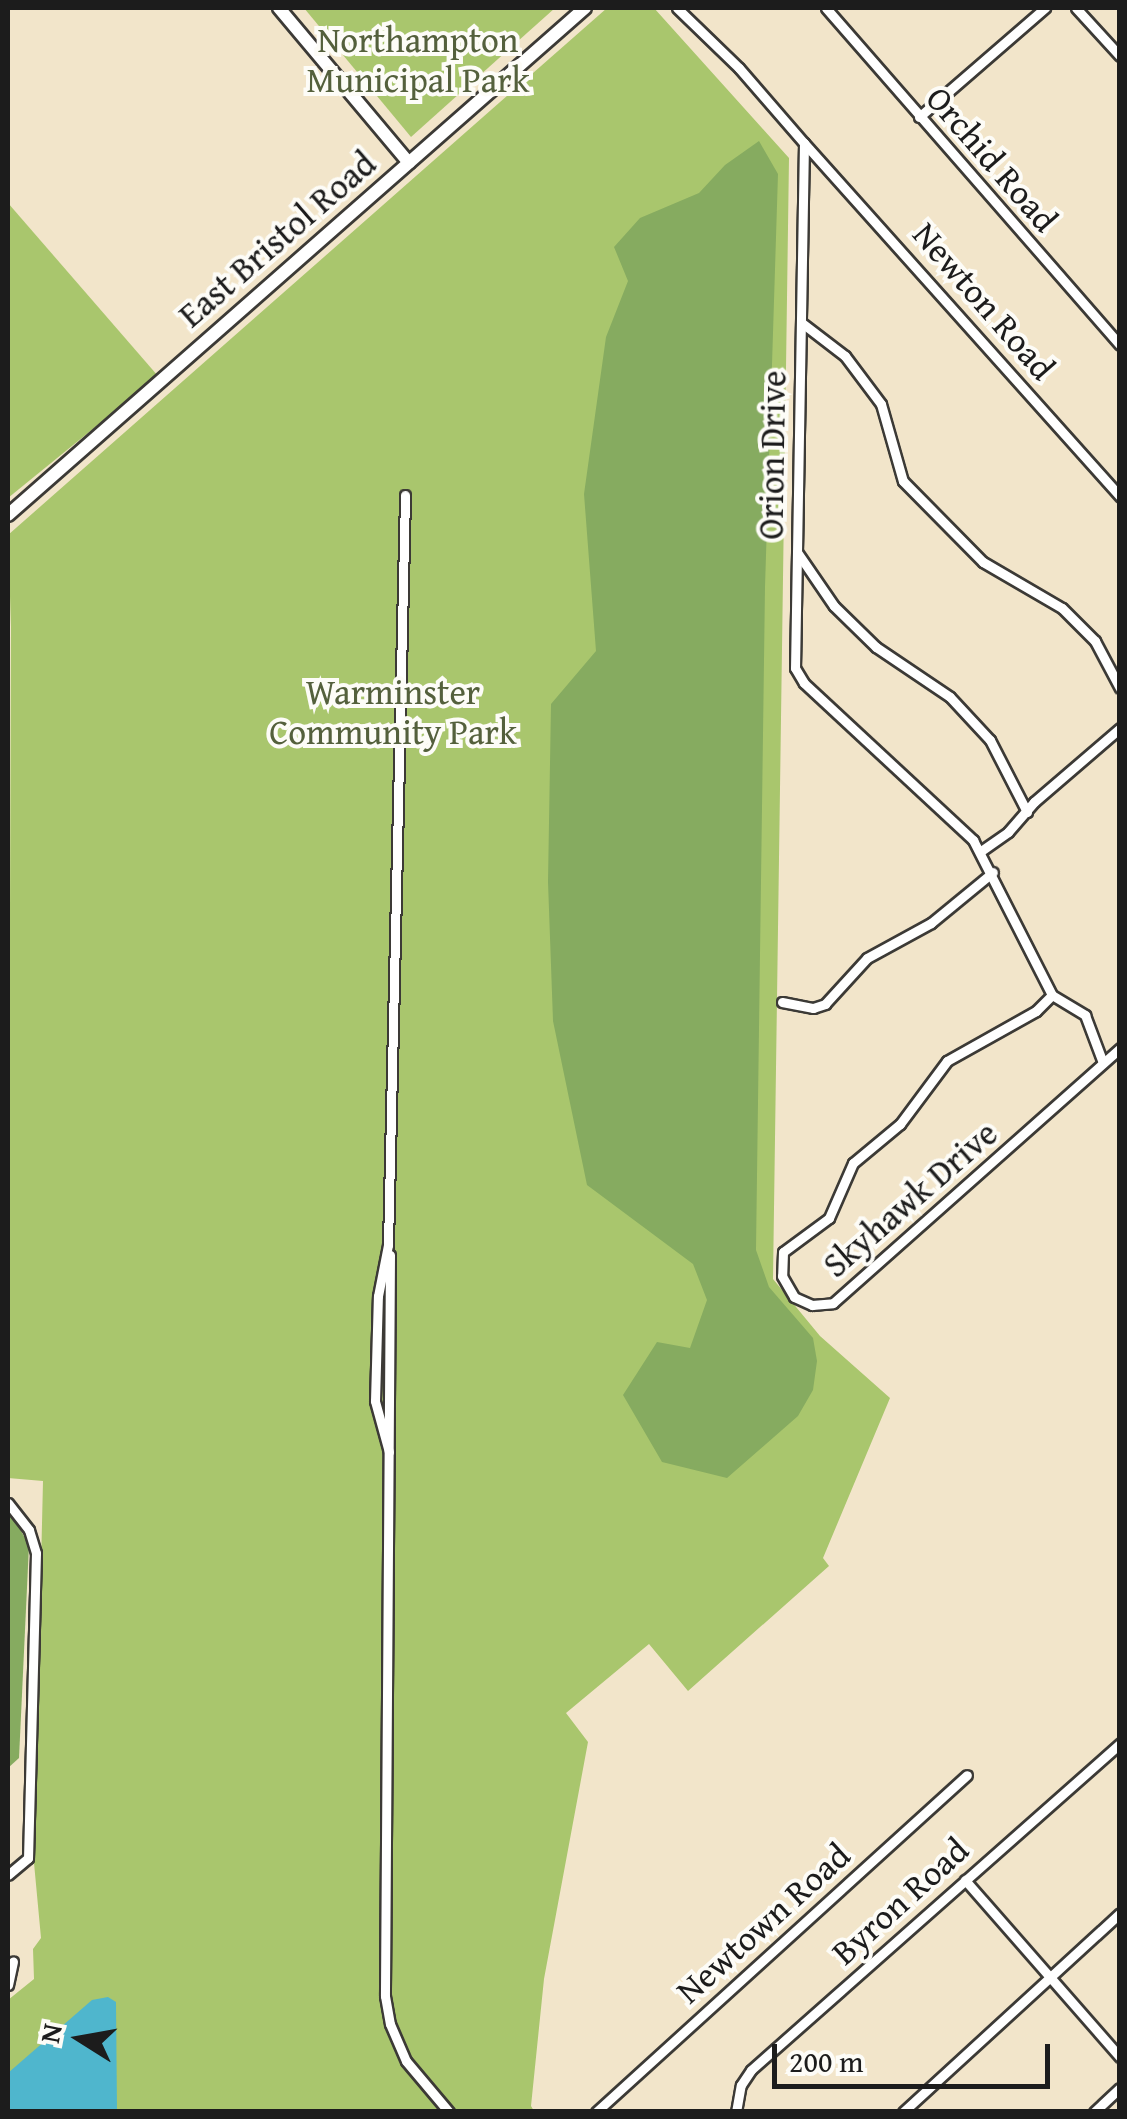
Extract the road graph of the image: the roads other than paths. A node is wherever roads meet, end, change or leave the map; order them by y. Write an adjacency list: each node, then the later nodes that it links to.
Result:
1 (279, 8): 10 (main road)
2 (585, 8): 10 (main road, East Bristol Road)
3 (677, 8): 9 (street)
4 (826, 8): 8 (street, Orchid Road)
5 (1045, 8): 8 (street)
6 (1076, 8): 7 (street)
7 (1120, 56)
8 (919, 116): 12 (street, Orchid Road)
9 (804, 143): 11 (street, Orion Drive); 14 (street, Newton Road)
10 (410, 162): 15 (main road, East Bristol Road)
11 (802, 323): 16 (street, Orion Drive); 17 (street)
12 (1118, 341)
13 (405, 496): 37 (street)
14 (1120, 497)
15 (8, 515)
16 (797, 552): 19 (street); 20 (street, Orion Drive)
17 (1120, 688)
18 (1120, 728): 19 (street)
19 (1027, 812): 20 (street)
20 (981, 851): 21 (street, Orion Drive)
21 (993, 872): 22 (street); 23 (street)
22 (1052, 997): 25 (street); 25 (street, Skyhawk Drive)
23 (782, 1002)
24 (1117, 1050): 25 (street, Skyhawk Drive)
25 (1104, 1063)
26 (8, 1503): 29 (street)
27 (1120, 1743): 30 (street, Byron Road)
28 (966, 1775): 38 (street, Newtown Road)
29 (8, 1875)
30 (965, 1880): 33 (street); 39 (street, Byron Road)
31 (1120, 1913): 33 (street)
32 (13, 1962): 34 (street)
33 (1050, 1976): 35 (street); 40 (street)
34 (8, 1984)
35 (1120, 2057)
36 (1120, 2088): 41 (street)
37 (449, 2112)
38 (596, 2112)
39 (736, 2112)
40 (903, 2112)
41 (1094, 2112)

